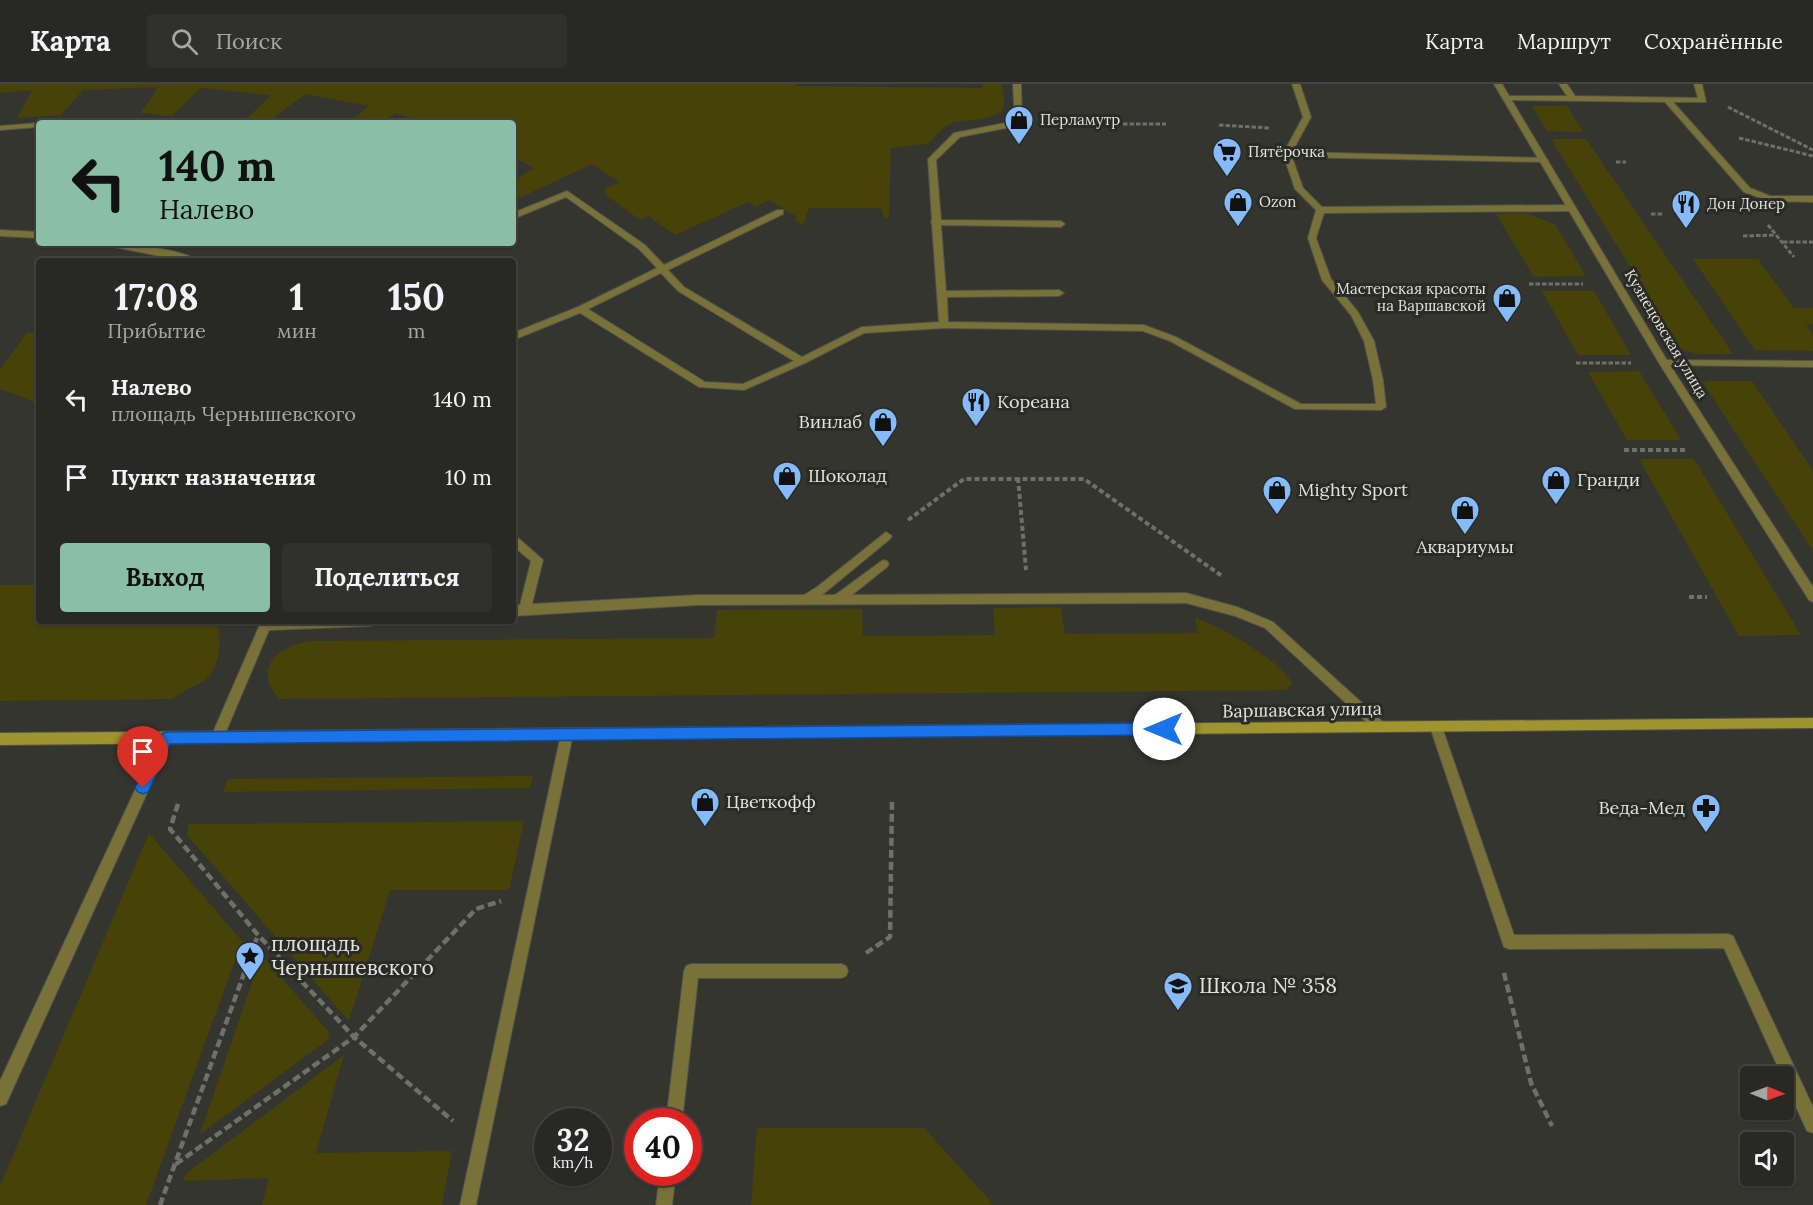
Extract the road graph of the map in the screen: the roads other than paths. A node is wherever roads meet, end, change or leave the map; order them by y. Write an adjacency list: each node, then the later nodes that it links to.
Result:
1 (1017, 84): 18 (street)
2 (1296, 84): 11 (street)
3 (1498, 84): 6 (street, Кузнецовская улица)
4 (1563, 84): 7 (street)
5 (1698, 84): 8 (street)
6 (1507, 98): 7 (street); 12 (street, Кузнецовская улица)
7 (1573, 99): 8 (street)
8 (1667, 100): 13 (street)
9 (36, 125): 10 (street)
10 (0, 128)
11 (1287, 154): 12 (street); 15 (street)
12 (1544, 160): 14 (street, Кузнецовская улица)
13 (1813, 199)
14 (1572, 208): 15 (street); 31 (street, Кузнецовская улица)
15 (1320, 210): 28 (street)
16 (780, 212): 24 (street)
17 (516, 215): 24 (street)
18 (935, 222): 19 (street); 26 (street)
19 (1061, 224)
20 (0, 232): 21 (street)
21 (36, 235)
22 (126, 246): 23 (street)
23 (184, 258)
24 (662, 269): 27 (street); 30 (street)
25 (1059, 293): 26 (street)
26 (943, 294): 28 (street)
27 (580, 309): 29 (street); 30 (street)
28 (944, 325): 30 (street)
29 (516, 336)
30 (802, 361)
31 (1664, 363): 32 (street); 36 (street, Кузнецовская улица)
32 (1813, 364)
33 (886, 536): 38 (street)
34 (516, 542): 39 (street)
35 (883, 564): 37 (street)
36 (1813, 597)
37 (837, 600): 38 (street); 42 (street)
38 (804, 601): 39 (street)
39 (519, 610)
40 (263, 624): 45 (street)
41 (1813, 723): 43 (street, Варшавская улица)
42 (1380, 727): 43 (street, Варшавская улица); 44 (street, Варшавская улица)
43 (1436, 727): 51 (street)
44 (567, 734): 45 (street, Варшавская улица); 53 (street)
45 (217, 737): 46 (street, Варшавская улица)
46 (166, 738): 47 (street, Варшавская улица); 49 (street)
47 (0, 739)
48 (840, 971): 50 (street)
49 (0, 1098)
50 (676, 1108)
51 (1813, 1125)
52 (666, 1186): 54 (street)
53 (468, 1205)
54 (664, 1205)

